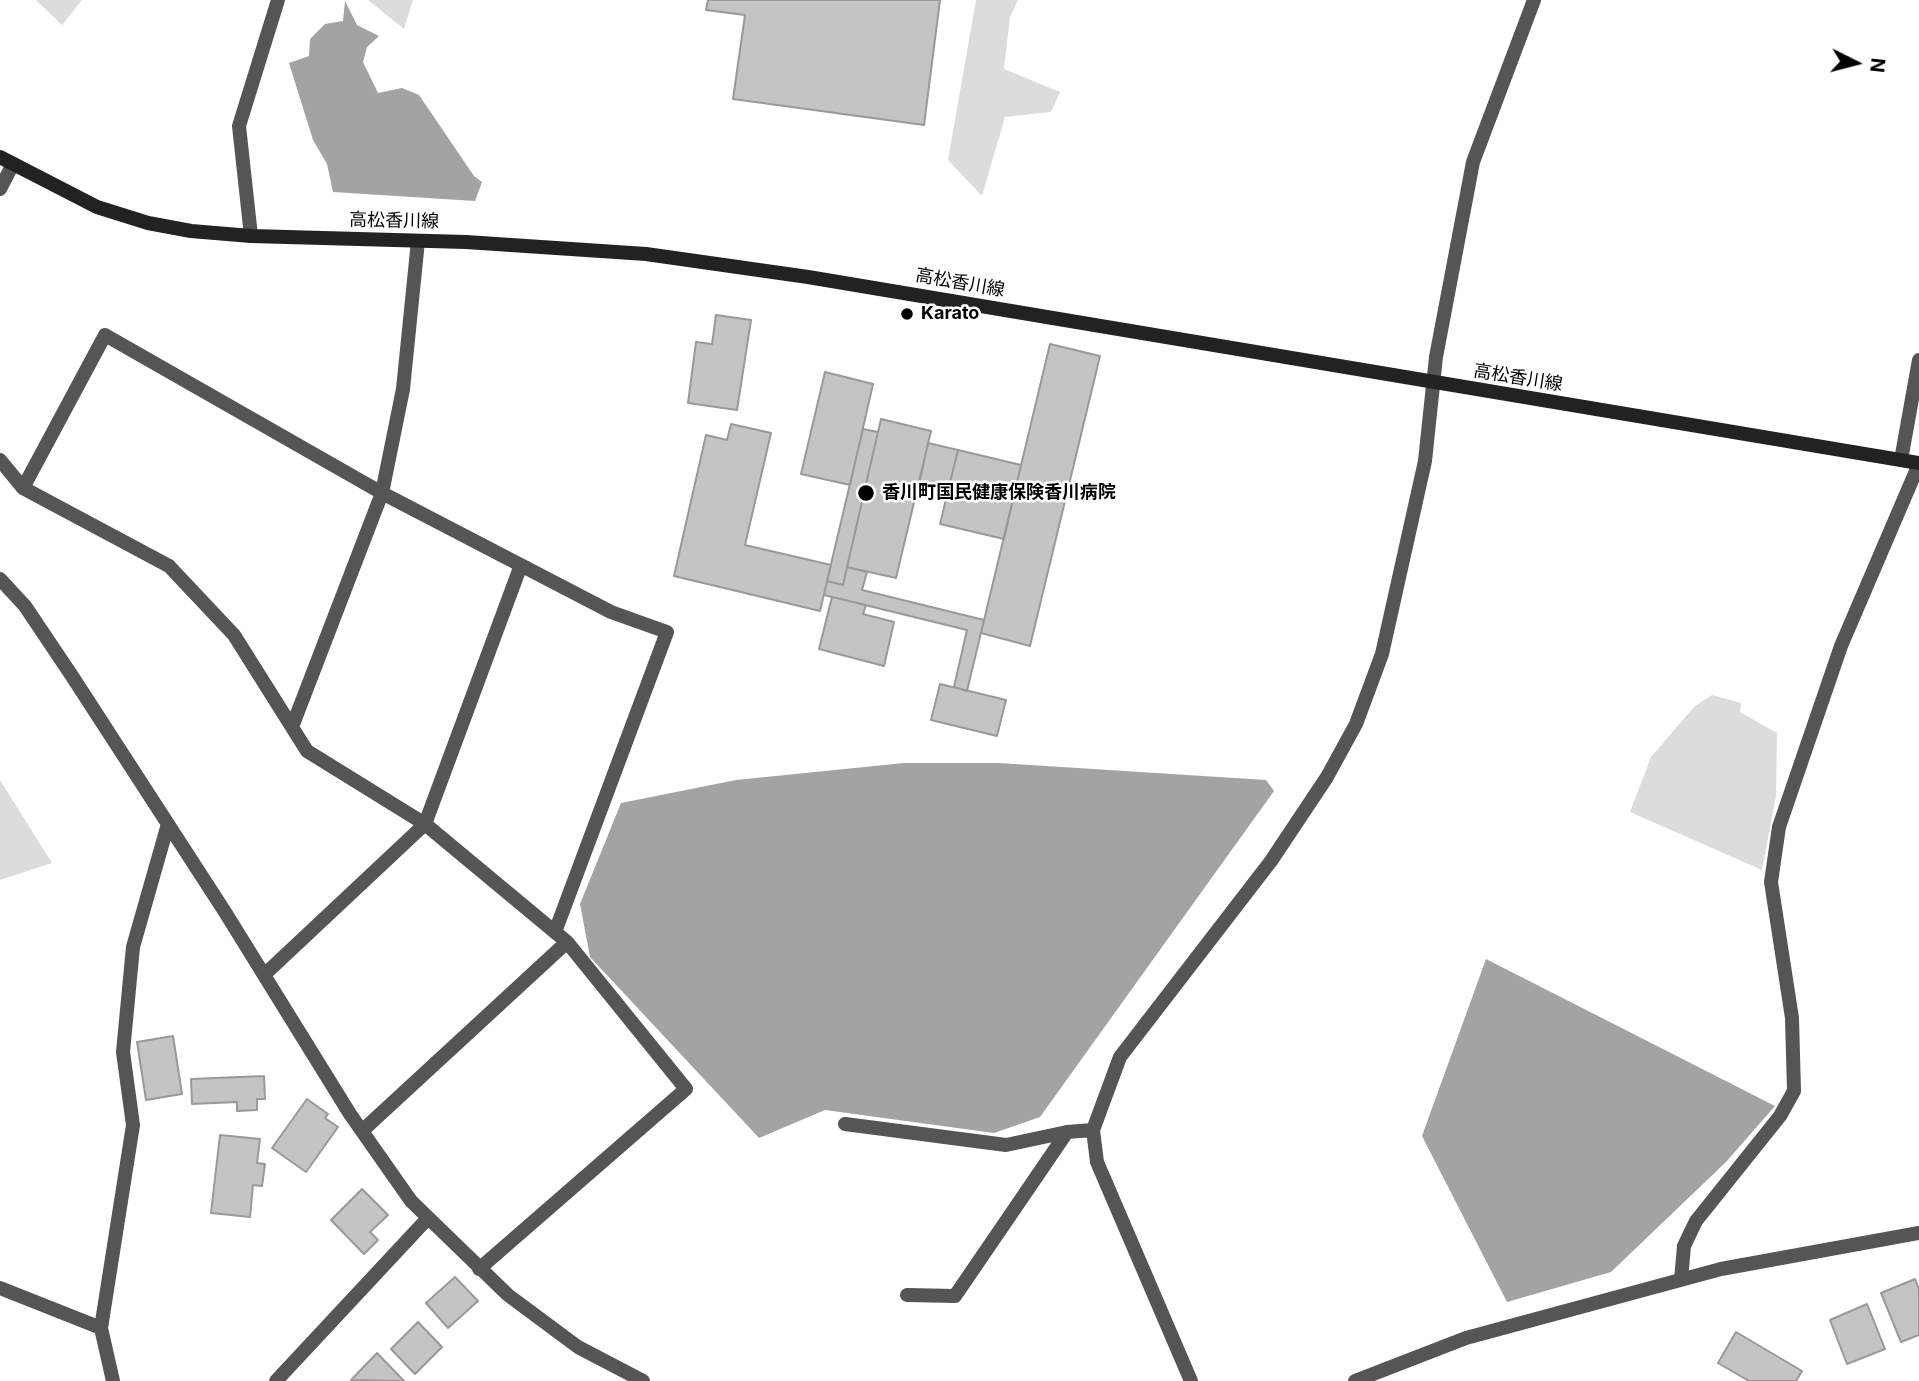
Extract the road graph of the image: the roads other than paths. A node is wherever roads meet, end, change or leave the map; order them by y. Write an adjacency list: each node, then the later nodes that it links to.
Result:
1 (278, 0): 5 (street)
2 (1534, 0): 8 (street)
3 (7, 161): 4 (street); 5 (main road, 高松香川線)
4 (0, 188)
5 (251, 236): 6 (main road, 高松香川線)
6 (418, 241): 8 (main road, 高松香川線); 13 (street)
7 (1919, 360): 10 (street)
8 (1432, 384): 10 (main road, 高松香川線); 23 (street)
9 (0, 460): 12 (street)
10 (1901, 460): 11 (main road, 高松香川線)
11 (1919, 463): 29 (street)
12 (23, 488): 13 (street); 16 (street)
13 (382, 493): 14 (street); 16 (street)
14 (521, 565): 18 (street); 19 (street)
15 (0, 579): 17 (street)
16 (292, 727): 18 (street)
17 (168, 824): 21 (street); 32 (street)
18 (425, 824): 19 (street); 21 (street)
19 (555, 932): 20 (street)
20 (568, 942): 24 (street); 28 (street)
21 (264, 975): 24 (street)
22 (845, 1125): 25 (street)
23 (1093, 1130): 25 (street); 36 (street)
24 (362, 1131): 26 (street)
25 (1067, 1132): 31 (street)
26 (428, 1218): 28 (street); 34 (street)
27 (1919, 1233): 29 (street)
28 (479, 1269): 35 (street)
29 (1681, 1280): 37 (street)
30 (0, 1289): 32 (street)
31 (907, 1294)
32 (101, 1328): 33 (street)
33 (113, 1381)
34 (276, 1381)
35 (642, 1381)
36 (1191, 1381)
37 (1355, 1381)

